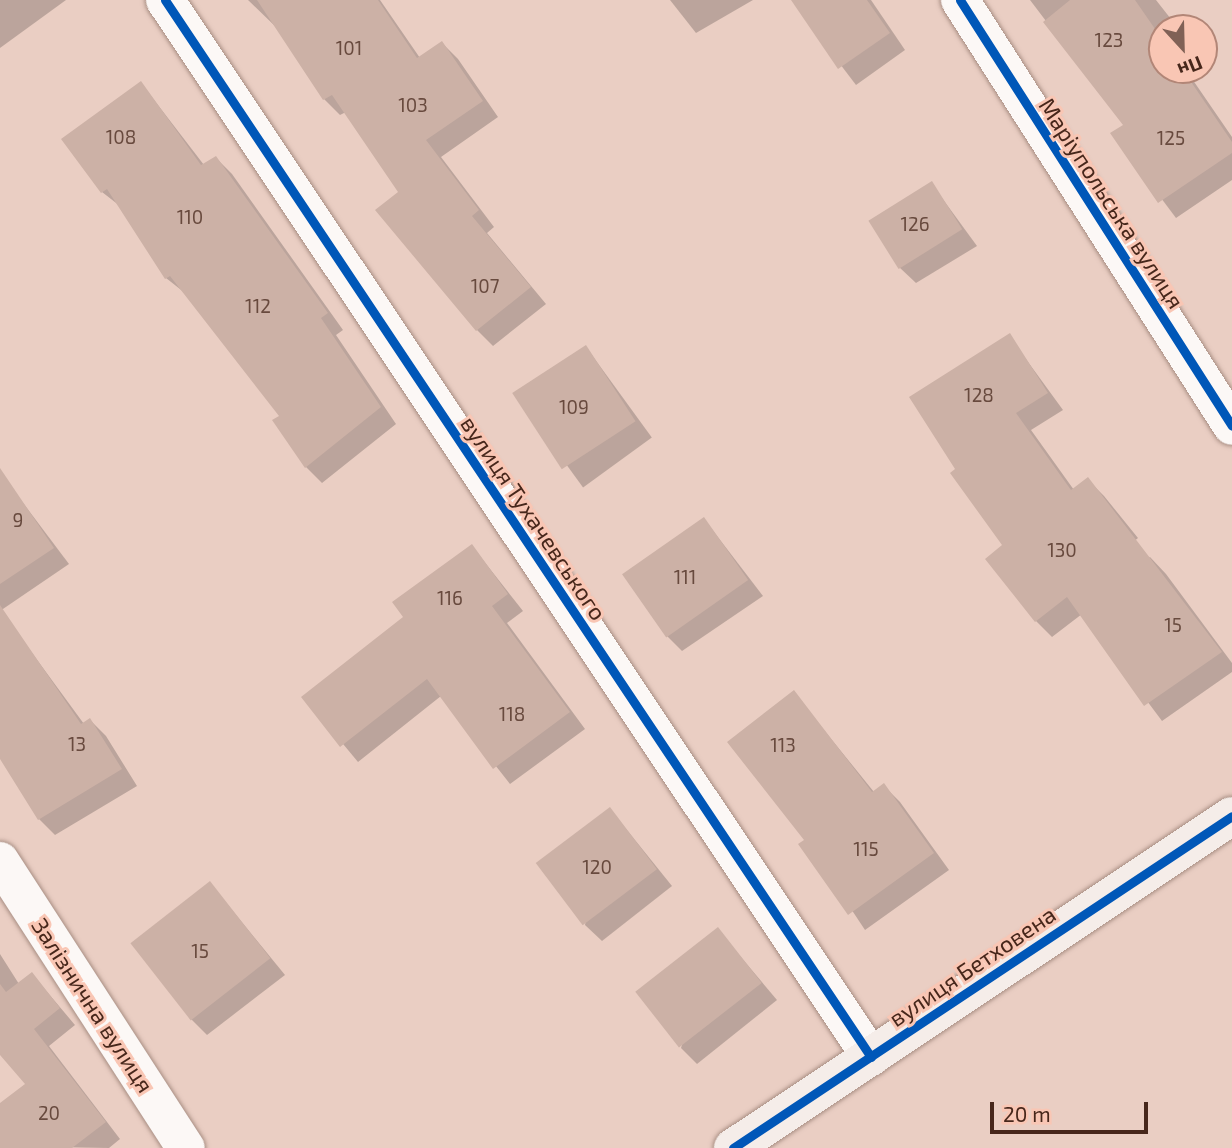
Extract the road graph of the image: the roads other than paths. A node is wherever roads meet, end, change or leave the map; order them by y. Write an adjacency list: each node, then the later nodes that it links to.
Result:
1 (165, 0): 6 (street, вулиця Тухачевського)
2 (960, 0): 3 (street, Маріупольська вулиця)
3 (1232, 426)
4 (1232, 817): 6 (street, вулиця Бетховена)
5 (0, 861): 7 (street, Залізнична вулиця)
6 (871, 1056): 8 (street, вулиця Бетховена)
7 (186, 1148)
8 (733, 1148)

